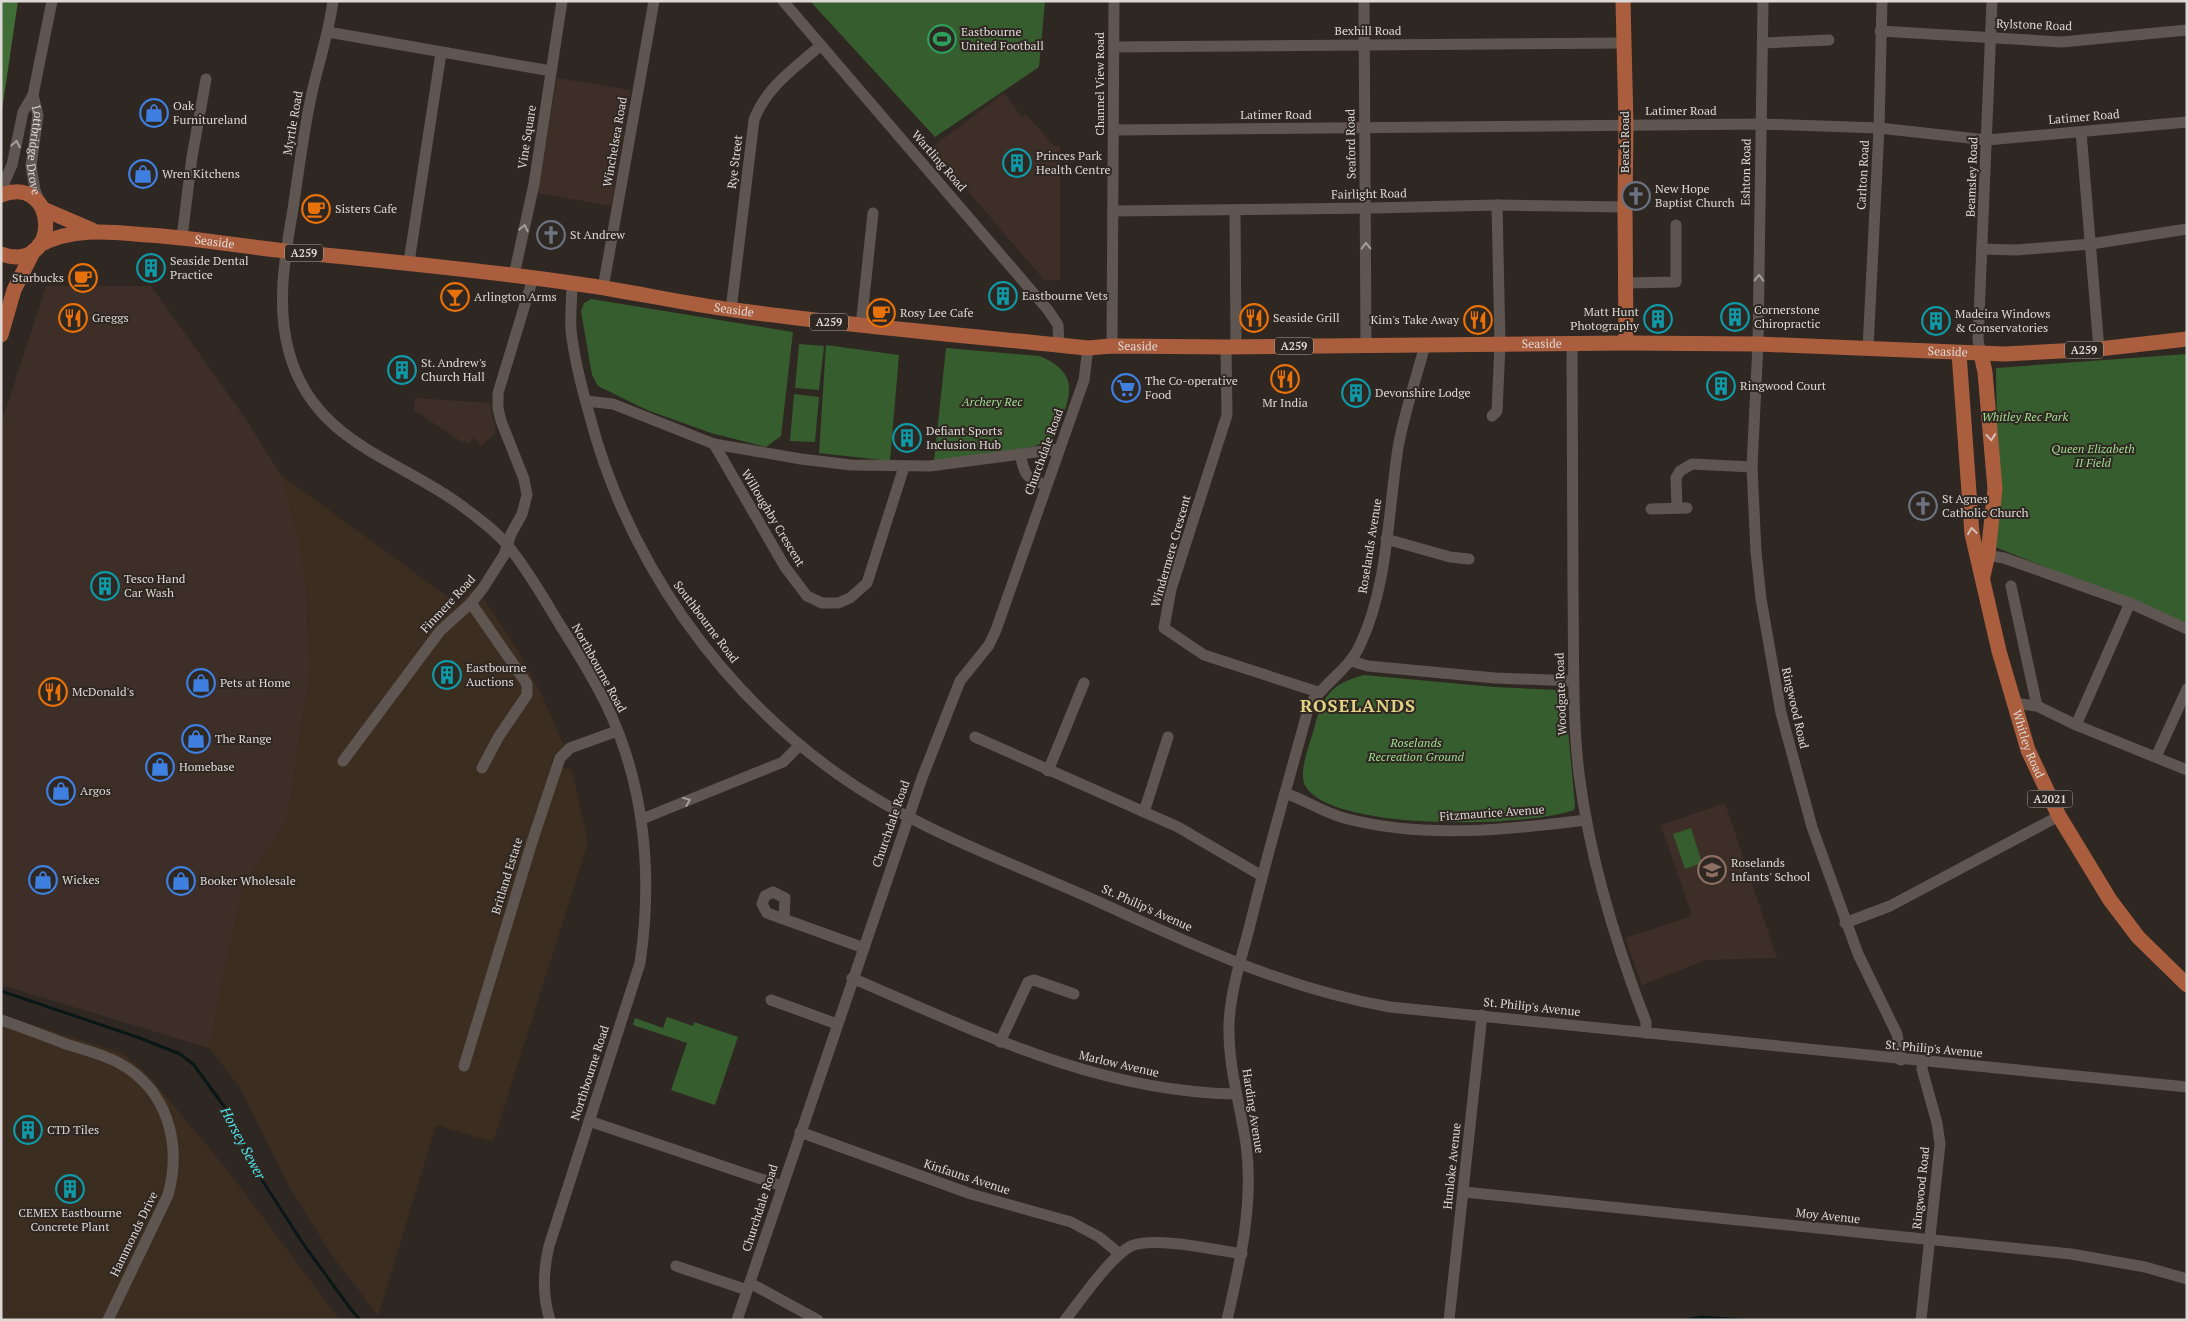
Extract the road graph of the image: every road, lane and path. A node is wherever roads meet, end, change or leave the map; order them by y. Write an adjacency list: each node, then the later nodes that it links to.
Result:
1 (52, 1): 25 (street, Lottbridge Drove)
2 (333, 1): 14 (street, Myrtle Road)
3 (562, 1): 23 (street, Vine Square)
4 (654, 1): 57 (street, Winchelsea Road)
5 (783, 1): 19 (street, Wartling Road)
6 (1114, 1): 21 (street, Channel View Road)
7 (1364, 1): 20 (street, Seaford Road)
8 (1623, 1): 17 (main road, Beach Road)
9 (1763, 1): 18 (street, Eshton Road)
10 (1882, 1): 13 (street, Carlton Road)
11 (1992, 1): 15 (street, Beamsley Road)
12 (2187, 30): 15 (street, Rylstone Road)
13 (1880, 31): 15 (street, Rylstone Road); 30 (street, Carlton Road)
14 (328, 32): 22 (street); 50 (street, Myrtle Road)
15 (1992, 38): 33 (street, Beamsley Road)
16 (1829, 40): 18 (street)
17 (1622, 43): 20 (street, Bexhill Road); 28 (main road, Beach Road)
18 (1762, 43): 27 (street, Eshton Road)
19 (821, 45): 58 (street, Rye Street); 66 (street, Wartling Road)
20 (1363, 45): 21 (street, Bexhill Road); 29 (street, Seaford Road)
21 (1114, 47): 31 (street, Channel View Road)
22 (442, 53): 23 (street); 52 (street)
23 (550, 71): 53 (street, Vine Square, one-way to 23)
24 (206, 79): 46 (street)
25 (33, 95): 34 (street, Lottbridge Drove, one-way to 25); 37 (street, Lottbridge Drove)
26 (2187, 122): 32 (street, Latimer Road)
27 (1761, 124): 28 (street, Latimer Road); 30 (street, Latimer Road); 65 (street, Eshton Road, one-way to 27)
28 (1626, 125): 29 (street, Latimer Road); 39 (main road, Beach Road)
29 (1365, 128): 31 (street, Latimer Road); 38 (street, Seaford Road)
30 (1879, 128): 33 (street, Latimer Road); 72 (street, Carlton Road)
31 (1114, 130): 41 (street, Channel View Road)
32 (2081, 132): 33 (street, Latimer Road); 47 (street)
33 (1987, 140): 49 (street, Beamsley Road)
34 (1, 190)
35 (1, 195): 37 (main road, Seaside)
36 (1498, 205): 38 (street, Fairlight Road); 39 (street, Fairlight Road); 64 (street)
37 (42, 207): 45 (main road, Seaside / A259); 48 (main road)
38 (1366, 208): 40 (street, Fairlight Road); 69 (street, Seaford Road, one-way to 38)
39 (1624, 208): 56 (main road, Beach Road)
40 (1235, 210): 41 (street, Fairlight Road); 70 (street)
41 (1113, 211): 68 (street, Channel View Road)
42 (872, 214): 59 (street)
43 (1676, 225): 56 (street)
44 (2187, 229): 47 (street)
45 (93, 230): 46 (main road, Seaside / A259); 48 (main road, Seaside / A259)
46 (182, 237): 50 (main road, Seaside / A259)
47 (2091, 244): 49 (street); 73 (street)
48 (37, 248): 51 (main road, Seaside); 60 (main road)
49 (1982, 249): 75 (street, Beamsley Road)
50 (286, 251): 52 (main road, Seaside / A259); 86 (street, Northbourne Road)
51 (1, 254)
52 (409, 262): 53 (main road, Seaside / A259)
53 (514, 275): 54 (main road, Seaside / A259)
54 (533, 278): 55 (main road, Seaside / A259); 86 (street, Finmere Road)
55 (572, 283): 57 (main road, Seaside / A259); 76 (street, Southbourne Road)
56 (1626, 283): 63 (main road, Beach Road)
57 (603, 288): 58 (main road, Seaside / A259)
58 (731, 310): 59 (main road, Seaside / A259)
59 (861, 326): 66 (main road, Seaside / A259)
60 (1, 335)
61 (2187, 340): 73 (main road, Seaside / A259)
62 (1572, 343): 63 (main road, Seaside / A259); 64 (main road, Seaside / A259); 94 (street, Woodgate Road)
63 (1626, 343): 65 (main road, Seaside / A259)
64 (1500, 344): 67 (main road, Seaside / A259); 77 (street)
65 (1758, 344): 72 (main road, Seaside / A259); 82 (street, Ringwood Road)
66 (1059, 345): 71 (main road, Seaside / A259)
67 (1425, 345): 69 (main road, Seaside / A259); 85 (street, Roselands Avenue)
68 (1112, 346): 70 (main road, Seaside / A259); 71 (main road, Seaside / A259)
69 (1366, 346): 70 (main road, Seaside / A259)
70 (1231, 347): 97 (street, Windermere Crescent)
71 (1088, 348): 79 (street, Churchdale Road)
72 (1868, 349): 74 (main road, Seaside / A259)
73 (2099, 349): 75 (main road, Seaside / A259)
74 (1959, 353): 75 (main road, Seaside / A259); 87 (main road, Whitley Road / A2021, one-way to 74)
75 (1981, 354): 87 (main road, Whitley Road / A2021, one-way to 87)
76 (586, 401): 78 (street, Willoughby Crescent); 104 (street, Southbourne Road)
77 (1492, 416)
78 (714, 444): 81 (street, Willoughby Crescent); 81 (street, Willoughby Crescent)
79 (1059, 449): 80 (street, Willoughby Crescent); 83 (street, Churchdale Road)
80 (1020, 454): 81 (street, Willoughby Crescent); 83 (street)
81 (904, 467)
82 (1752, 467): 84 (street); 118 (street, Ringwood Road)
83 (1046, 485): 113 (street, Churchdale Road)
84 (1651, 509)
85 (1386, 539): 88 (street); 93 (street, Roselands Avenue)
86 (508, 545): 90 (street, Finmere Road); 101 (street, Northbourne Road)
87 (1982, 554): 91 (street); 98 (main road, Whitley Road / A2021)
88 (1469, 559)
89 (2011, 586): 99 (street)
90 (471, 603): 106 (street, Finmere Road); 107 (street)
91 (2130, 603): 92 (street); 100 (street)
92 (2187, 630)
93 (1351, 661): 94 (street); 97 (street, Roselands Avenue)
94 (1574, 681): 115 (street, Woodgate Road)
95 (1084, 683): 109 (street)
96 (2187, 689): 105 (street)
97 (1318, 692): 110 (street, Roselands Avenue)
98 (2013, 703): 99 (street); 112 (main road, Whitley Road / A2021)
99 (2037, 706): 100 (street)
100 (2076, 724): 105 (street)
101 (617, 731): 114 (street, Northbourne Road); 132 (street, Britland Estate)
102 (975, 736): 109 (street)
103 (1168, 736): 111 (street)
104 (800, 746): 113 (street, Southbourne Road); 114 (street, one-way to 104)
105 (2156, 756): 108 (street)
106 (343, 761)
107 (482, 768)
108 (2187, 770)
109 (1048, 771): 111 (street)
110 (1285, 794): 115 (street, Fitzmaurice Avenue); 116 (street, Roselands Avenue)
111 (1144, 812): 116 (street)
112 (2059, 816): 118 (street); 122 (main road, Whitley Road / A2021)
113 (908, 817): 119 (street, Churchdale Road); 120 (street, St. Philip's Avenue)
114 (642, 819): 135 (street, Northbourne Road)
115 (1586, 820): 128 (street, Woodgate Road)
116 (1262, 876): 120 (street, Roselands Avenue)
117 (784, 919): 119 (street)
118 (1846, 923): 130 (street, Ringwood Road)
119 (864, 948): 121 (street, Churchdale Road)
120 (1240, 965): 125 (street, St. Philip's Avenue); 134 (street, Harding Avenue)
121 (852, 978): 127 (street, Churchdale Road); 129 (street, Marlow Avenue)
122 (2187, 985)
123 (1074, 994): 129 (street)
124 (771, 1000): 127 (street)
125 (1482, 1015): 128 (street, St. Philip's Avenue); 138 (street, Hunloke Avenue)
126 (1, 1020): 145 (street, Hammonds Drive)
127 (836, 1024): 136 (street, Churchdale Road)
128 (1646, 1033): 130 (street, St. Philip's Avenue)
129 (1000, 1042): 134 (street, Marlow Avenue)
130 (1901, 1060): 131 (street, St. Philip's Avenue)
131 (1923, 1061): 133 (street, St. Philip's Avenue); 139 (street, Ringwood Road)
132 (464, 1066)
133 (2187, 1087)
134 (1235, 1094): 141 (street, Harding Avenue)
135 (590, 1120): 137 (street); 146 (street, Northbourne Road)
136 (800, 1132): 137 (street, Churchdale Road); 140 (street, Kinfauns Avenue)
137 (782, 1186): 144 (street, Churchdale Road)
138 (1464, 1192): 139 (street, Moy Avenue); 151 (street, Hunloke Avenue)
139 (1930, 1240): 143 (street, Moy Avenue); 152 (street, Ringwood Road)
140 (1120, 1254): 141 (street); 149 (street)
141 (1242, 1254): 150 (street, Harding Avenue)
142 (676, 1266): 144 (street)
143 (2187, 1278)
144 (749, 1286): 147 (street, Churchdale Road); 148 (street)
145 (108, 1320)
146 (550, 1320)
147 (737, 1320)
148 (818, 1320)
149 (1065, 1320)
150 (1227, 1320)
151 (1449, 1320)
152 (1922, 1320)

